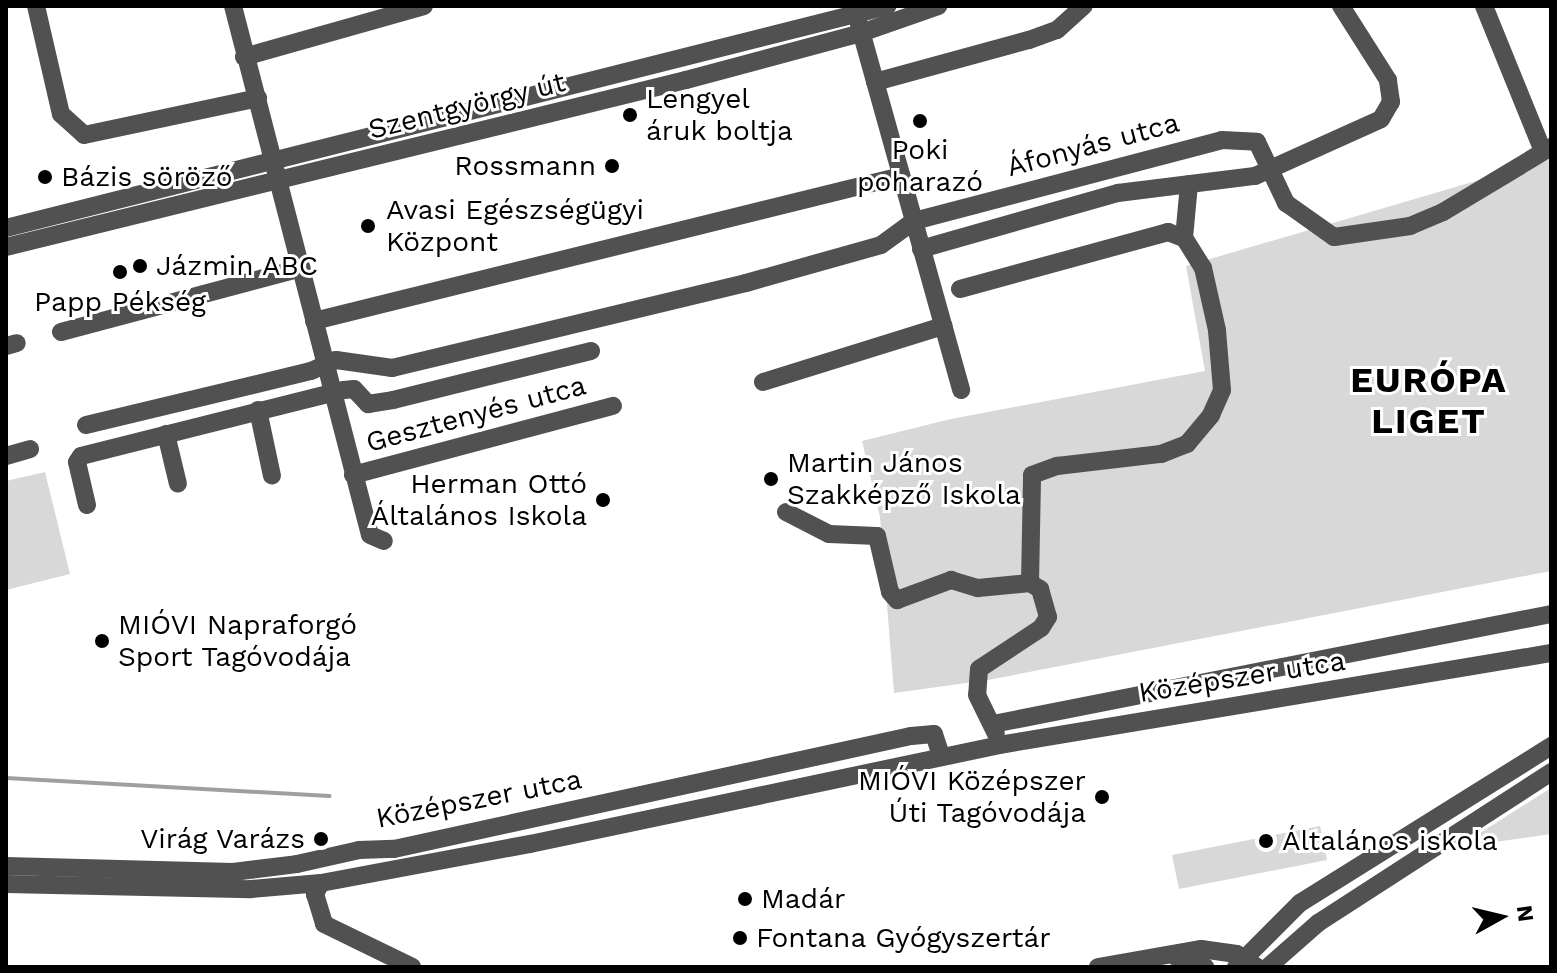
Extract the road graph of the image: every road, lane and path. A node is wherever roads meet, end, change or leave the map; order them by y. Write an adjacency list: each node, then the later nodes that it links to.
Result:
1 (36, 6): 12 (street)
2 (233, 6): 10 (street, Gesztenyés utca)
3 (424, 6): 10 (street)
4 (887, 6): 9 (street, Szentgyörgy út)
5 (938, 6): 9 (street, Szentgyörgy út)
6 (1084, 6): 11 (street)
7 (1341, 6): 15 (street, Áfonyás utca)
8 (1484, 6): 13 (street)
9 (858, 18): 11 (street); 14 (street, Szentgyörgy út); 17 (street, Szentgyörgy út)
10 (244, 57): 12 (street, Gesztenyés utca)
11 (875, 82): 16 (street)
12 (258, 98): 14 (street, Gesztenyés utca)
13 (1547, 149): 15 (street)
14 (276, 161): 17 (street, Gesztenyés utca); 20 (street, Szentgyörgy út)
15 (1271, 169): 18 (street, Áfonyás utca); 19 (street, Áfonyás utca)
16 (901, 176): 19 (street); 26 (street)
17 (282, 182): 22 (street, Szentgyörgy út); 24 (street, Gesztenyés utca)
18 (1189, 184): 21 (street); 23 (street, Áfonyás utca)
19 (914, 221): 23 (street); 30 (street, Áfonyás utca)
20 (6, 228)
21 (1184, 238): 25 (street); 46 (street)
22 (6, 247)
23 (921, 249): 27 (street)
24 (302, 268): 26 (street, Gesztenyés utca); 28 (street)
25 (960, 289)
26 (314, 321): 30 (street, Gesztenyés utca)
27 (943, 326): 31 (street); 32 (street)
28 (61, 332)
29 (591, 351): 33 (street, Gesztenyés utca)
30 (325, 367): 33 (street, Gesztenyés utca); 36 (street)
31 (763, 382)
32 (961, 390)
33 (330, 393): 35 (street, Gesztenyés utca); 40 (street, Gesztenyés utca)
34 (613, 406): 40 (street, Gesztenyés utca)
35 (258, 410): 37 (street, Gesztenyés utca); 41 (street)
36 (86, 425)
37 (166, 434): 42 (street); 43 (street, Gesztenyés utca)
38 (30, 449): 39 (street)
39 (6, 456)
40 (353, 475): 45 (street, Gesztenyés utca)
41 (272, 476)
42 (178, 484)
43 (87, 505)
44 (786, 512): 46 (street)
45 (384, 541)
46 (1030, 583): 53 (street)
47 (1551, 614): 48 (street, Középszer utca)
48 (1446, 636): 50 (street, Középszer utca); 51 (street)
49 (1551, 653): 51 (street, Középszer utca)
50 (1327, 662): 52 (street); 53 (street, Középszer utca)
51 (1450, 669): 52 (street, Középszer utca)
52 (1322, 693): 54 (street, Középszer utca)
53 (993, 724): 54 (street)
54 (999, 745): 56 (street, Középszer utca)
55 (1551, 746): 64 (street)
56 (941, 756): 58 (street, Középszer utca); 60 (street, Középszer utca)
57 (1551, 772): 68 (street)
58 (359, 850): 59 (street, Középszer utca); 60 (street)
59 (6, 866)
60 (365, 873): 61 (street, Középszer utca)
61 (321, 883): 62 (street, Középszer utca); 65 (street)
62 (6, 884)
63 (1169, 956): 64 (street); 66 (street); 67 (street)
64 (1245, 963)
65 (412, 967)
66 (1098, 967)
67 (1205, 967)
68 (1268, 967)

